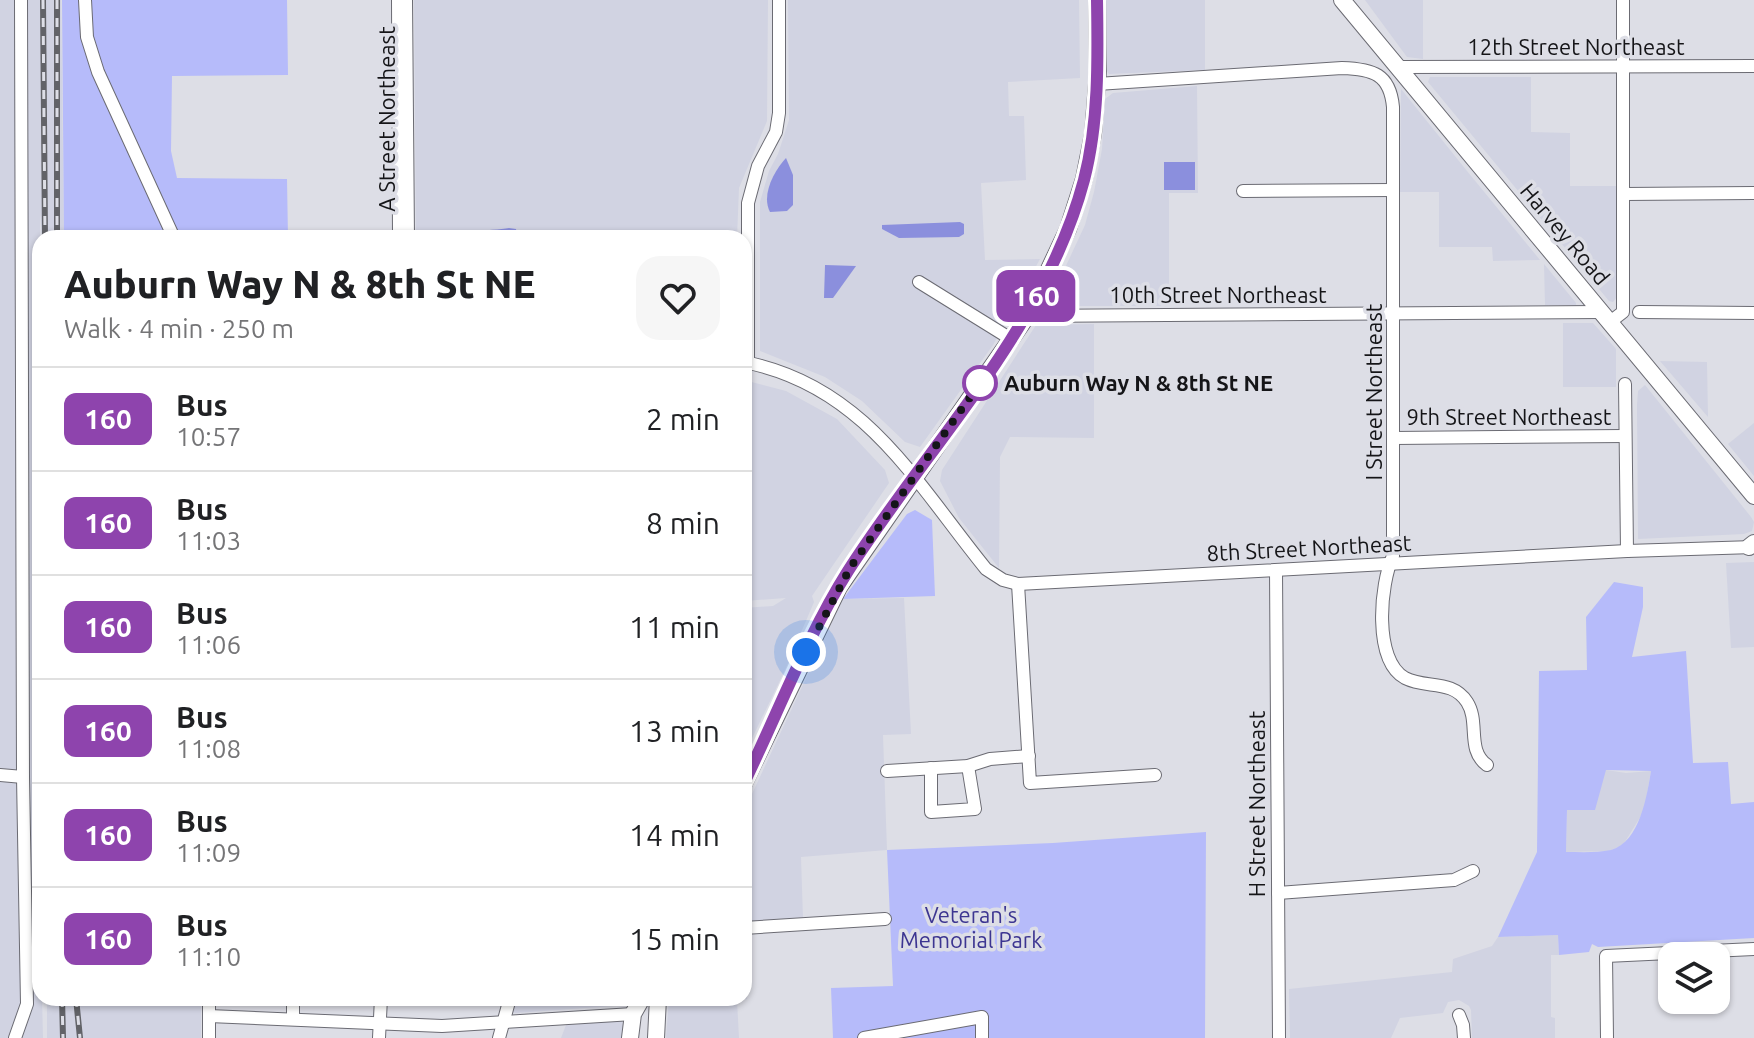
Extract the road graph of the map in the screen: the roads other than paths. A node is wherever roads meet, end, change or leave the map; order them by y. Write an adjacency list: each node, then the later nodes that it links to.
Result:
1 (21, 0): 47 (street)
2 (85, 0): 17 (street)
3 (398, 0): 18 (street, A Street Northeast)
4 (406, 0): 19 (street, A Street Northeast)
5 (779, 0): 20 (street)
6 (1097, 0): 12 (main road)
7 (1342, 0): 11 (main road, Harvey Road)
8 (1623, 0): 9 (street)
9 (1622, 66): 10 (street, 12th Street Northeast); 11 (street, 12th Street Northeast); 16 (street)
10 (1754, 66)
11 (1397, 67): 26 (main road, Harvey Road)
12 (1097, 84): 13 (street, I Street Northeast); 25 (main road)
13 (1393, 190): 14 (street); 23 (street, I Street Northeast)
14 (1243, 191)
15 (1754, 193): 16 (street)
16 (1624, 194): 26 (street)
17 (170, 230)
18 (399, 230)
19 (408, 230)
20 (748, 230)
21 (919, 282): 27 (street)
22 (1639, 312): 24 (street)
23 (1394, 313): 25 (street, 10th Street Northeast); 26 (street, 10th Street Northeast); 31 (street, I Street Northeast)
24 (1754, 313)
25 (1027, 316): 27 (main road)
26 (1606, 317): 33 (main road, Harvey Road)
27 (1011, 339): 32 (main road)
28 (752, 365): 32 (street)
29 (1625, 384): 30 (street)
30 (1625, 436): 31 (street, 9th Street Northeast); 35 (street)
31 (1394, 438): 36 (street, I Street Northeast)
32 (916, 476): 38 (street); 41 (main road)
33 (1754, 496)
34 (1752, 546): 35 (street, 8th Street Northeast)
35 (1627, 551): 36 (street, 8th Street Northeast)
36 (1389, 564): 37 (street, 8th Street Northeast); 40 (street, I Street Northeast)
37 (1276, 570): 38 (street, 8th Street Northeast); 49 (street, H Street Northeast)
38 (1018, 584): 39 (street)
39 (1029, 756): 42 (street); 46 (street)
40 (1487, 765)
41 (752, 766)
42 (968, 766): 43 (street); 43 (street)
43 (931, 768): 44 (street)
44 (887, 771)
45 (0, 775): 47 (street)
46 (1155, 775)
47 (23, 777): 65 (street)
48 (1473, 871): 49 (street)
49 (1278, 893): 73 (street, H Street Northeast)
50 (885, 919): 51 (street)
51 (752, 927)
52 (1754, 949): 75 (street)
53 (209, 1006): 61 (street)
54 (293, 1006): 62 (street)
55 (380, 1006): 64 (street)
56 (507, 1006): 63 (street)
57 (638, 1006): 59 (main road)
58 (658, 1006): 70 (main road)
59 (633, 1014): 63 (street); 69 (main road)
60 (1459, 1015): 74 (street)
61 (209, 1016): 62 (street); 66 (street)
62 (293, 1018): 64 (street)
63 (501, 1023): 64 (street); 68 (street)
64 (379, 1024): 67 (street)
65 (15, 1038)
66 (209, 1038)
67 (379, 1038)
68 (499, 1038)
69 (630, 1038)
70 (656, 1038)
71 (864, 1038): 72 (street)
72 (982, 1038)
73 (1279, 1038)
74 (1464, 1038)
75 (1607, 1038)

